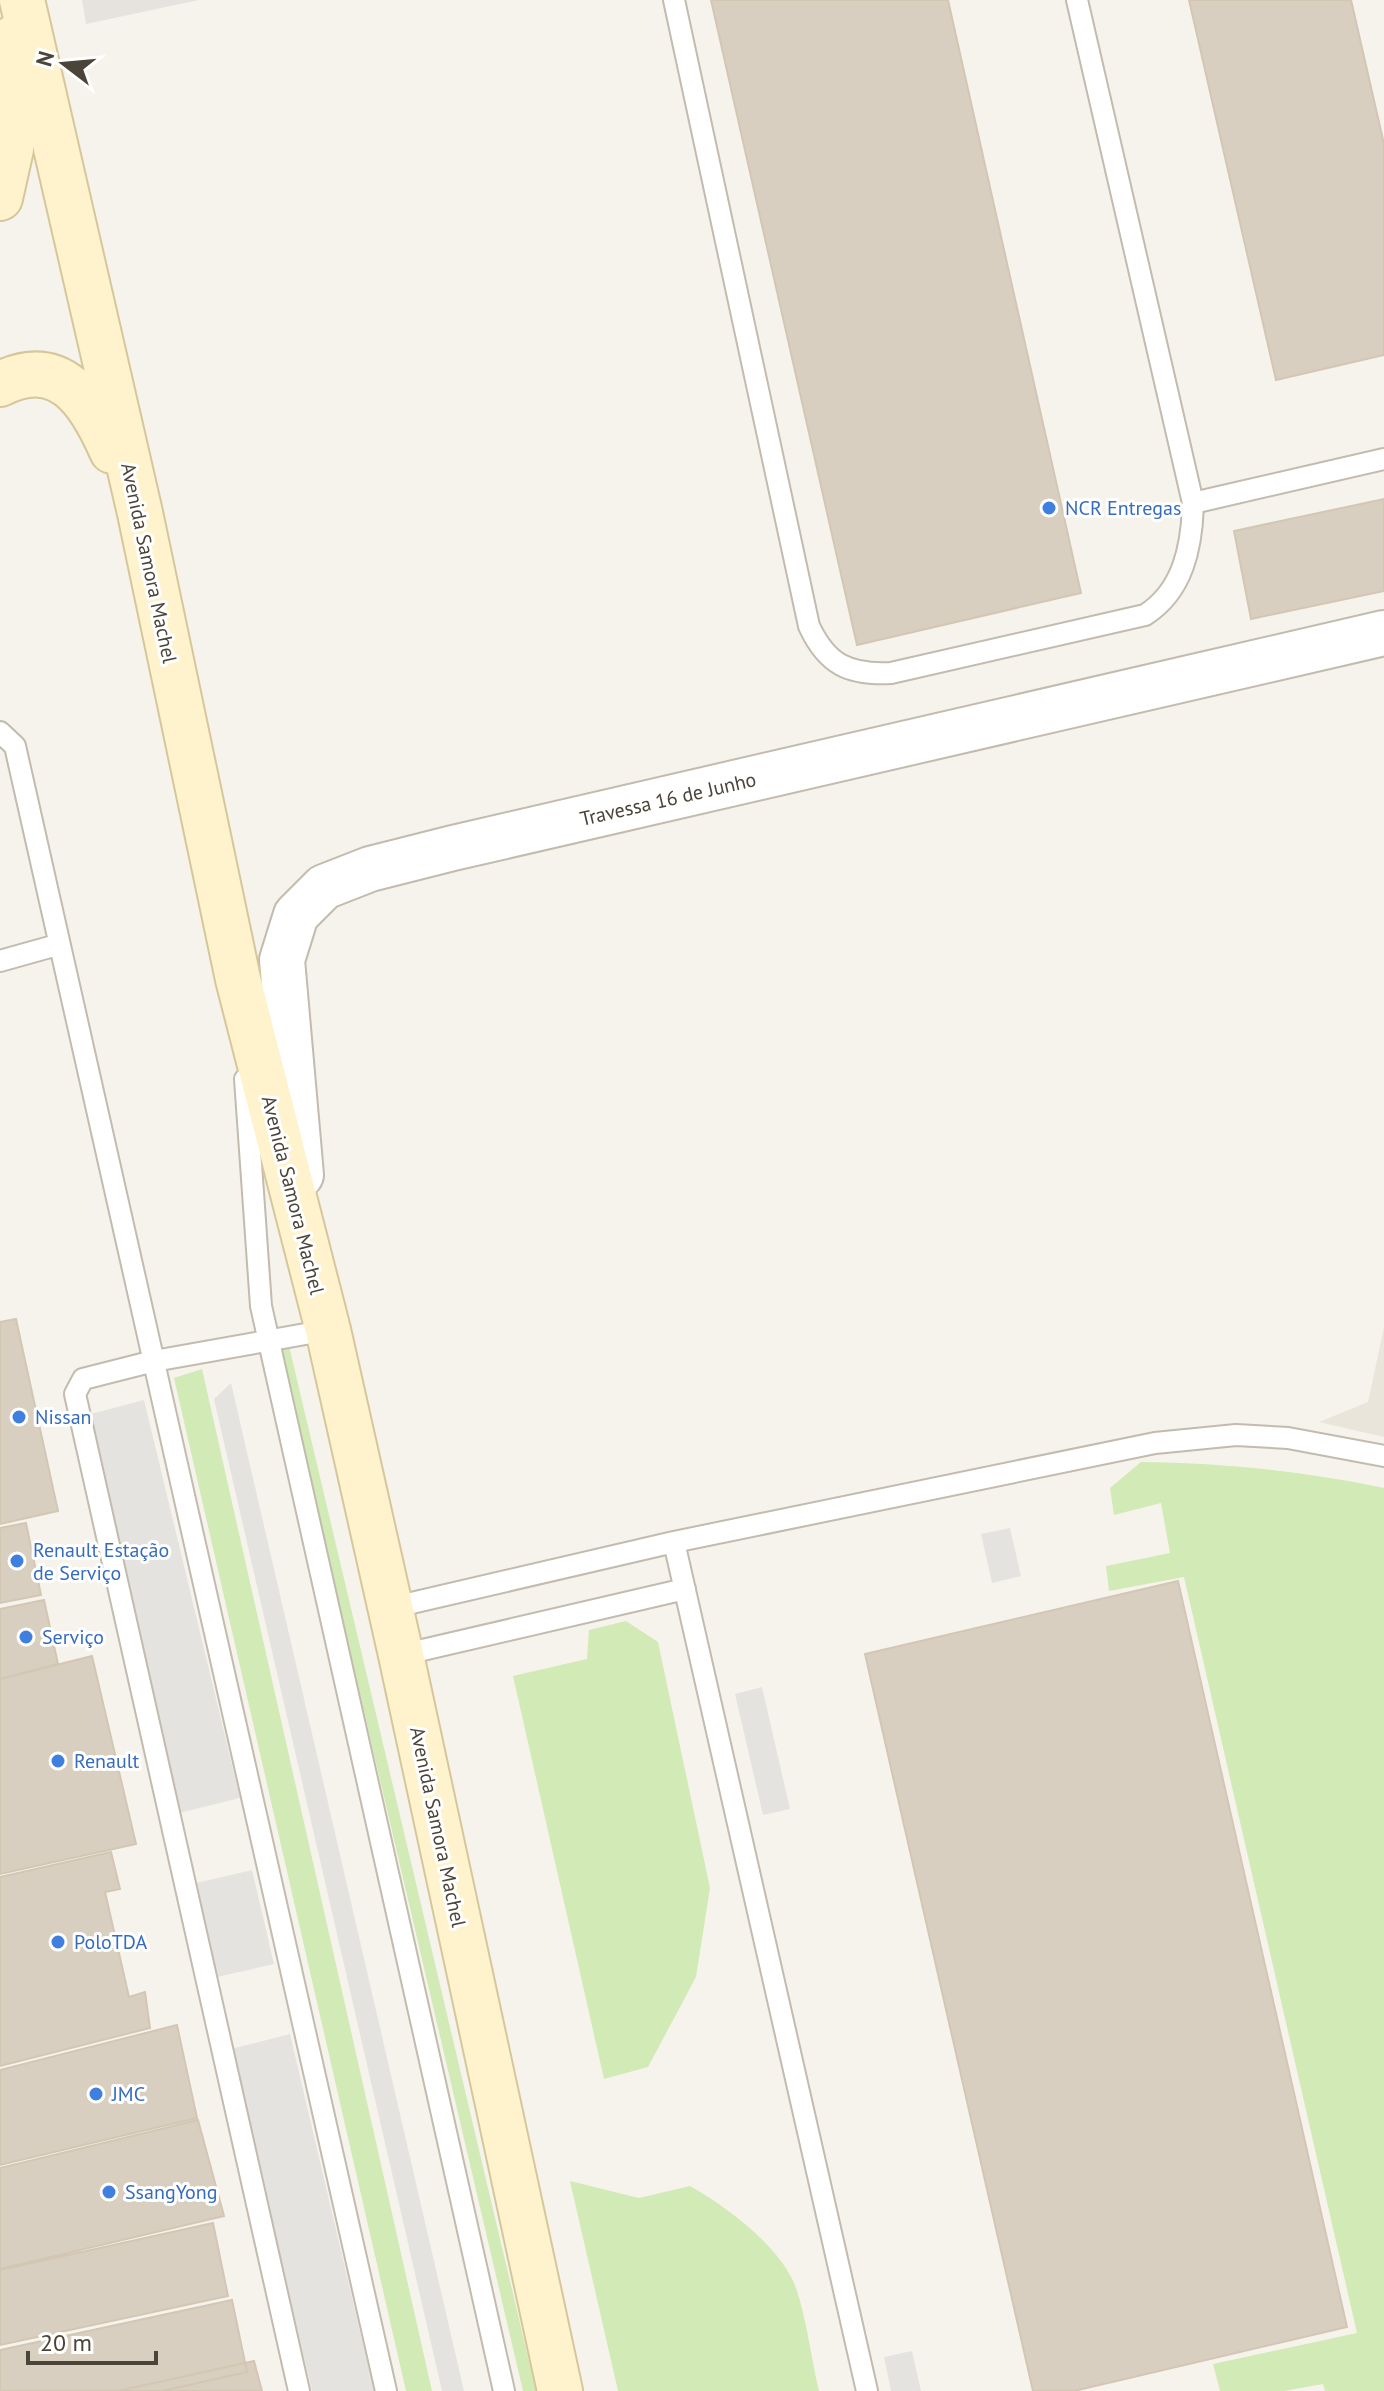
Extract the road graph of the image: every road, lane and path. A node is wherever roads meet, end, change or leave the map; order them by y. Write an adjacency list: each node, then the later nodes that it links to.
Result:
1 (12, 0): 5 (main road)
2 (22, 0): 9 (main road, Avenida Samora Machel)
3 (674, 0): 8 (lane)
4 (1077, 0): 8 (lane)
5 (0, 198)
6 (0, 384): 9 (main road)
7 (1384, 459): 8 (lane)
8 (1193, 503)
9 (140, 513): 14 (main road, Avenida Samora Machel)
10 (1384, 633): 15 (street, Travessa 16 de Junho)
11 (0, 732): 12 (lane)
12 (57, 945): 13 (lane); 18 (lane)
13 (0, 961)
14 (238, 979): 15 (main road, Avenida Samora Machel); 17 (lane)
15 (307, 1251): 16 (main road, Avenida Samora Machel)
16 (328, 1330): 17 (lane); 22 (main road, Avenida Samora Machel)
17 (269, 1341): 18 (lane); 26 (lane)
18 (154, 1361): 24 (lane); 25 (lane)
19 (1384, 1456): 20 (lane)
20 (674, 1542): 21 (lane); 22 (lane)
21 (685, 1589): 23 (lane); 28 (lane)
22 (390, 1608): 23 (main road, Avenida Samora Machel)
23 (401, 1655): 27 (main road, Avenida Samora Machel)
24 (299, 2391)
25 (386, 2391)
26 (504, 2391)
27 (560, 2391)
28 (867, 2391)

